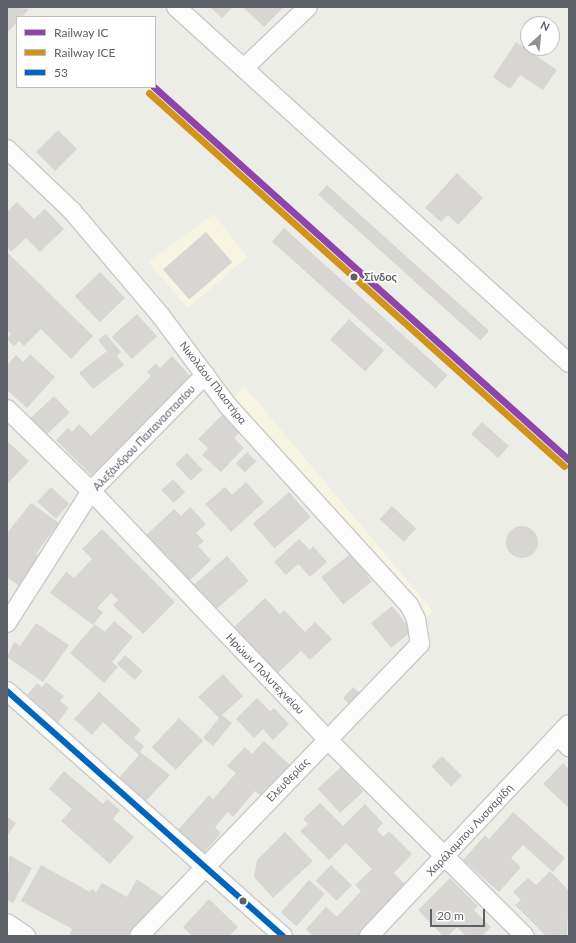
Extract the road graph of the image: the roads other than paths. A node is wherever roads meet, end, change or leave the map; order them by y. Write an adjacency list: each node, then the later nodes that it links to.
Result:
1 (176, 7): 3 (street)
2 (308, 7): 3 (street)
3 (244, 68): 5 (street)
4 (7, 149): 6 (street, Νικολάου Πλαστήρα)
5 (569, 363)
6 (205, 375): 8 (street, Αλεξάνδρου Παπαναστασίου); 9 (street, Νικολάου Πλαστήρα)
7 (7, 409): 8 (street, Ηρώων Πολυτεχνείου)
8 (91, 491): 10 (street, Αλεξάνδρου Παπαναστασίου); 13 (street, Ηρώων Πολυτεχνείου)
9 (416, 619): 13 (street, Ελευθερίας)
10 (7, 623)
11 (7, 691): 15 (street)
12 (565, 736): 14 (street, Χαράλαμπου Λυσσαρίδη)
13 (327, 739): 14 (street, Ηρώων Πολυτεχνείου); 15 (street, Ελευθερίας)
14 (446, 856): 20 (street, Χαράλαμπου Λυσσαρίδη); 21 (street, Ηρώων Πολυτεχνείου)
15 (206, 867): 18 (street, Ελευθερίας); 19 (street)
16 (7, 923): 17 (street)
17 (26, 936)
18 (139, 936)
19 (283, 936)
20 (370, 936)
21 (525, 936)

